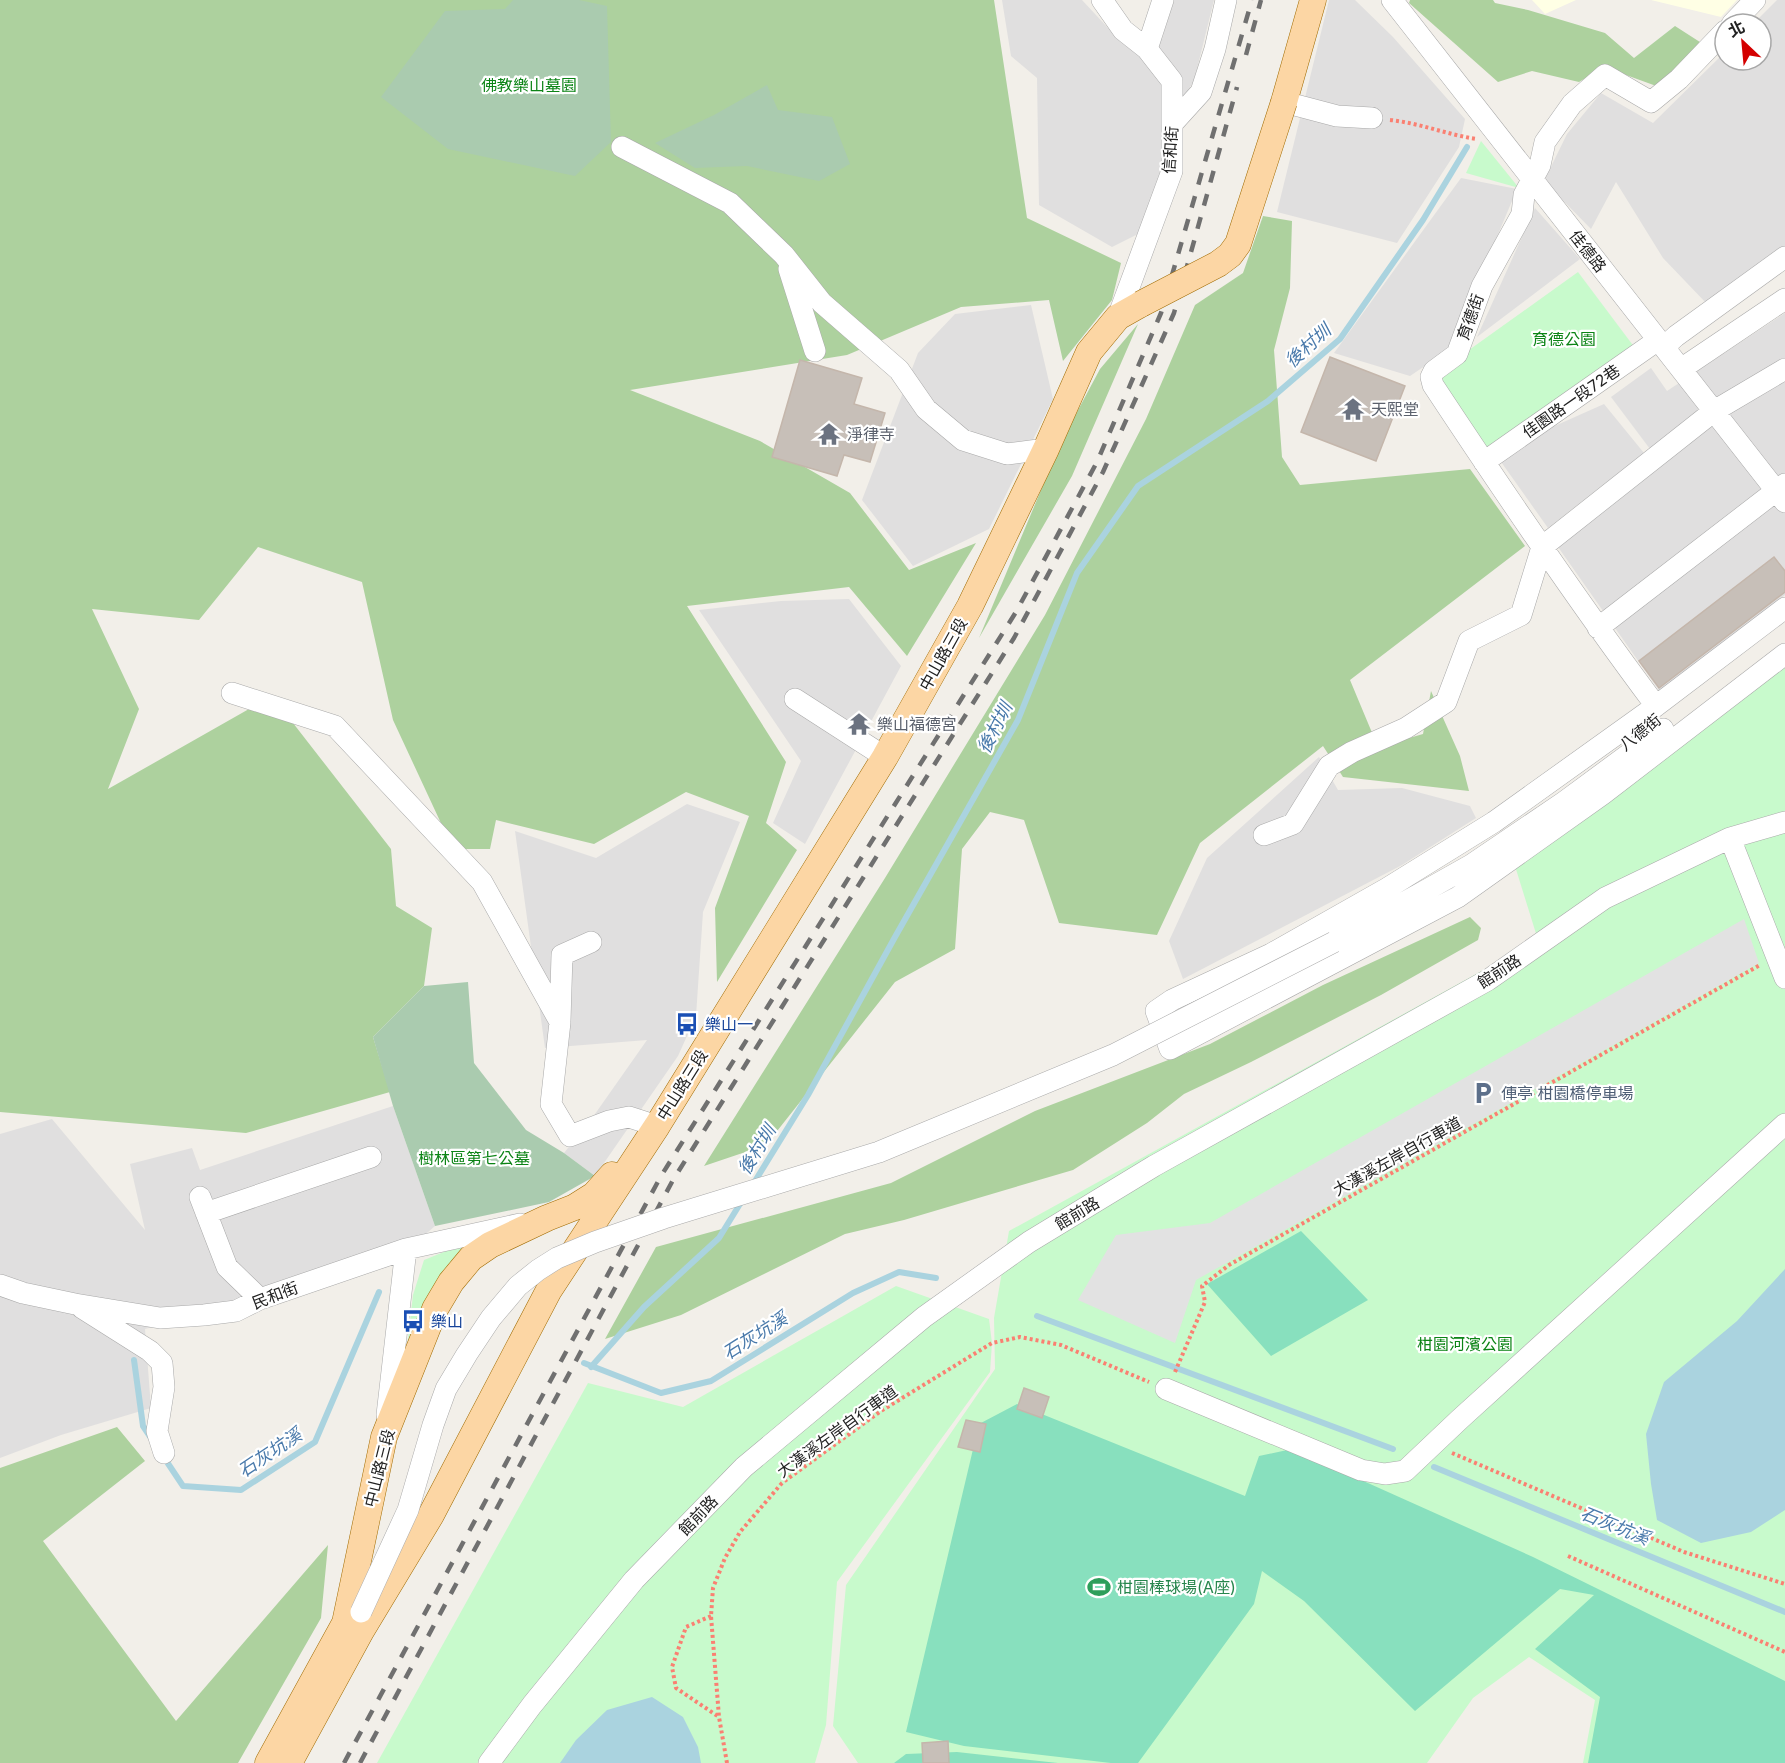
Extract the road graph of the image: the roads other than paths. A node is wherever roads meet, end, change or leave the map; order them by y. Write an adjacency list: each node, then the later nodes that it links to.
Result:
1 (1102, 0): 9 (street, 信和街)
2 (1164, 0): 9 (street)
3 (1226, 0): 12 (street)
4 (1313, 0): 10 (main road)
5 (1392, 0): 14 (street, 佳德路)
6 (1755, 0): 7 (street)
7 (1744, 12)
8 (1713, 43): 14 (street, 育德街)
9 (1147, 49): 12 (street, 信和街)
10 (1284, 102): 11 (street); 18 (main road, 中山路三段, bridge)
11 (1372, 118)
12 (1172, 124): 18 (street, 信和街)
13 (622, 147): 15 (street)
14 (1532, 179): 19 (street, 佳德路); 25 (street, 育德街)
15 (784, 255): 20 (street); 24 (street)
16 (1785, 257): 19 (street, 佳園路一段72巷)
17 (1785, 299): 21 (street)
18 (1118, 317): 24 (main road, 中山路三段)
19 (1661, 343): 21 (street, 佳德路); 25 (street, 佳園路一段72巷)
20 (815, 351)
21 (1681, 369): 23 (street, 佳德路)
22 (1785, 369): 23 (street)
23 (1714, 411): 26 (street, 佳德路); 27 (street)
24 (1046, 449): 36 (main road, 中山路三段)
25 (1484, 462): 27 (street, 育德街)
26 (1782, 492): 30 (street)
27 (1542, 547): 30 (street, 育德街); 38 (street)
28 (1785, 608): 35 (street)
29 (1785, 620): 40 (street, 八德街)
30 (1598, 628): 35 (street, 育德街)
31 (1785, 638): 40 (street, 八德街)
32 (1785, 654): 35 (street)
33 (232, 693): 43 (street)
34 (795, 699): 36 (street)
35 (1656, 706)
36 (885, 757): 45 (main road, 中山路三段)
37 (1785, 822): 39 (street, 館前路)
38 (1264, 835)
39 (1730, 838): 42 (street); 58 (street, 館前路)
40 (1497, 847): 55 (street, 八德街, bridge)
41 (591, 942): 43 (street)
42 (1785, 978)
43 (560, 1022): 45 (street)
44 (1785, 1124): 52 (street)
45 (657, 1126): 47 (main road, 中山路三段); 55 (main road, 中山路三段)
46 (372, 1157): 50 (street)
47 (547, 1218): 48 (street, 民和街); 53 (main road, 中山路三段)
48 (406, 1249): 50 (street, 民和街); 53 (street)
49 (0, 1285): 51 (street, 民和街)
50 (260, 1299): 51 (street, 民和街)
51 (75, 1304): 54 (street)
52 (1170, 1382)
53 (384, 1437): 55 (main road, 中山路三段)
54 (164, 1453)
55 (356, 1622): 56 (main road, 中山路三段); 57 (main road, 中山路三段)
56 (268, 1763)
57 (289, 1763)
58 (489, 1763)

